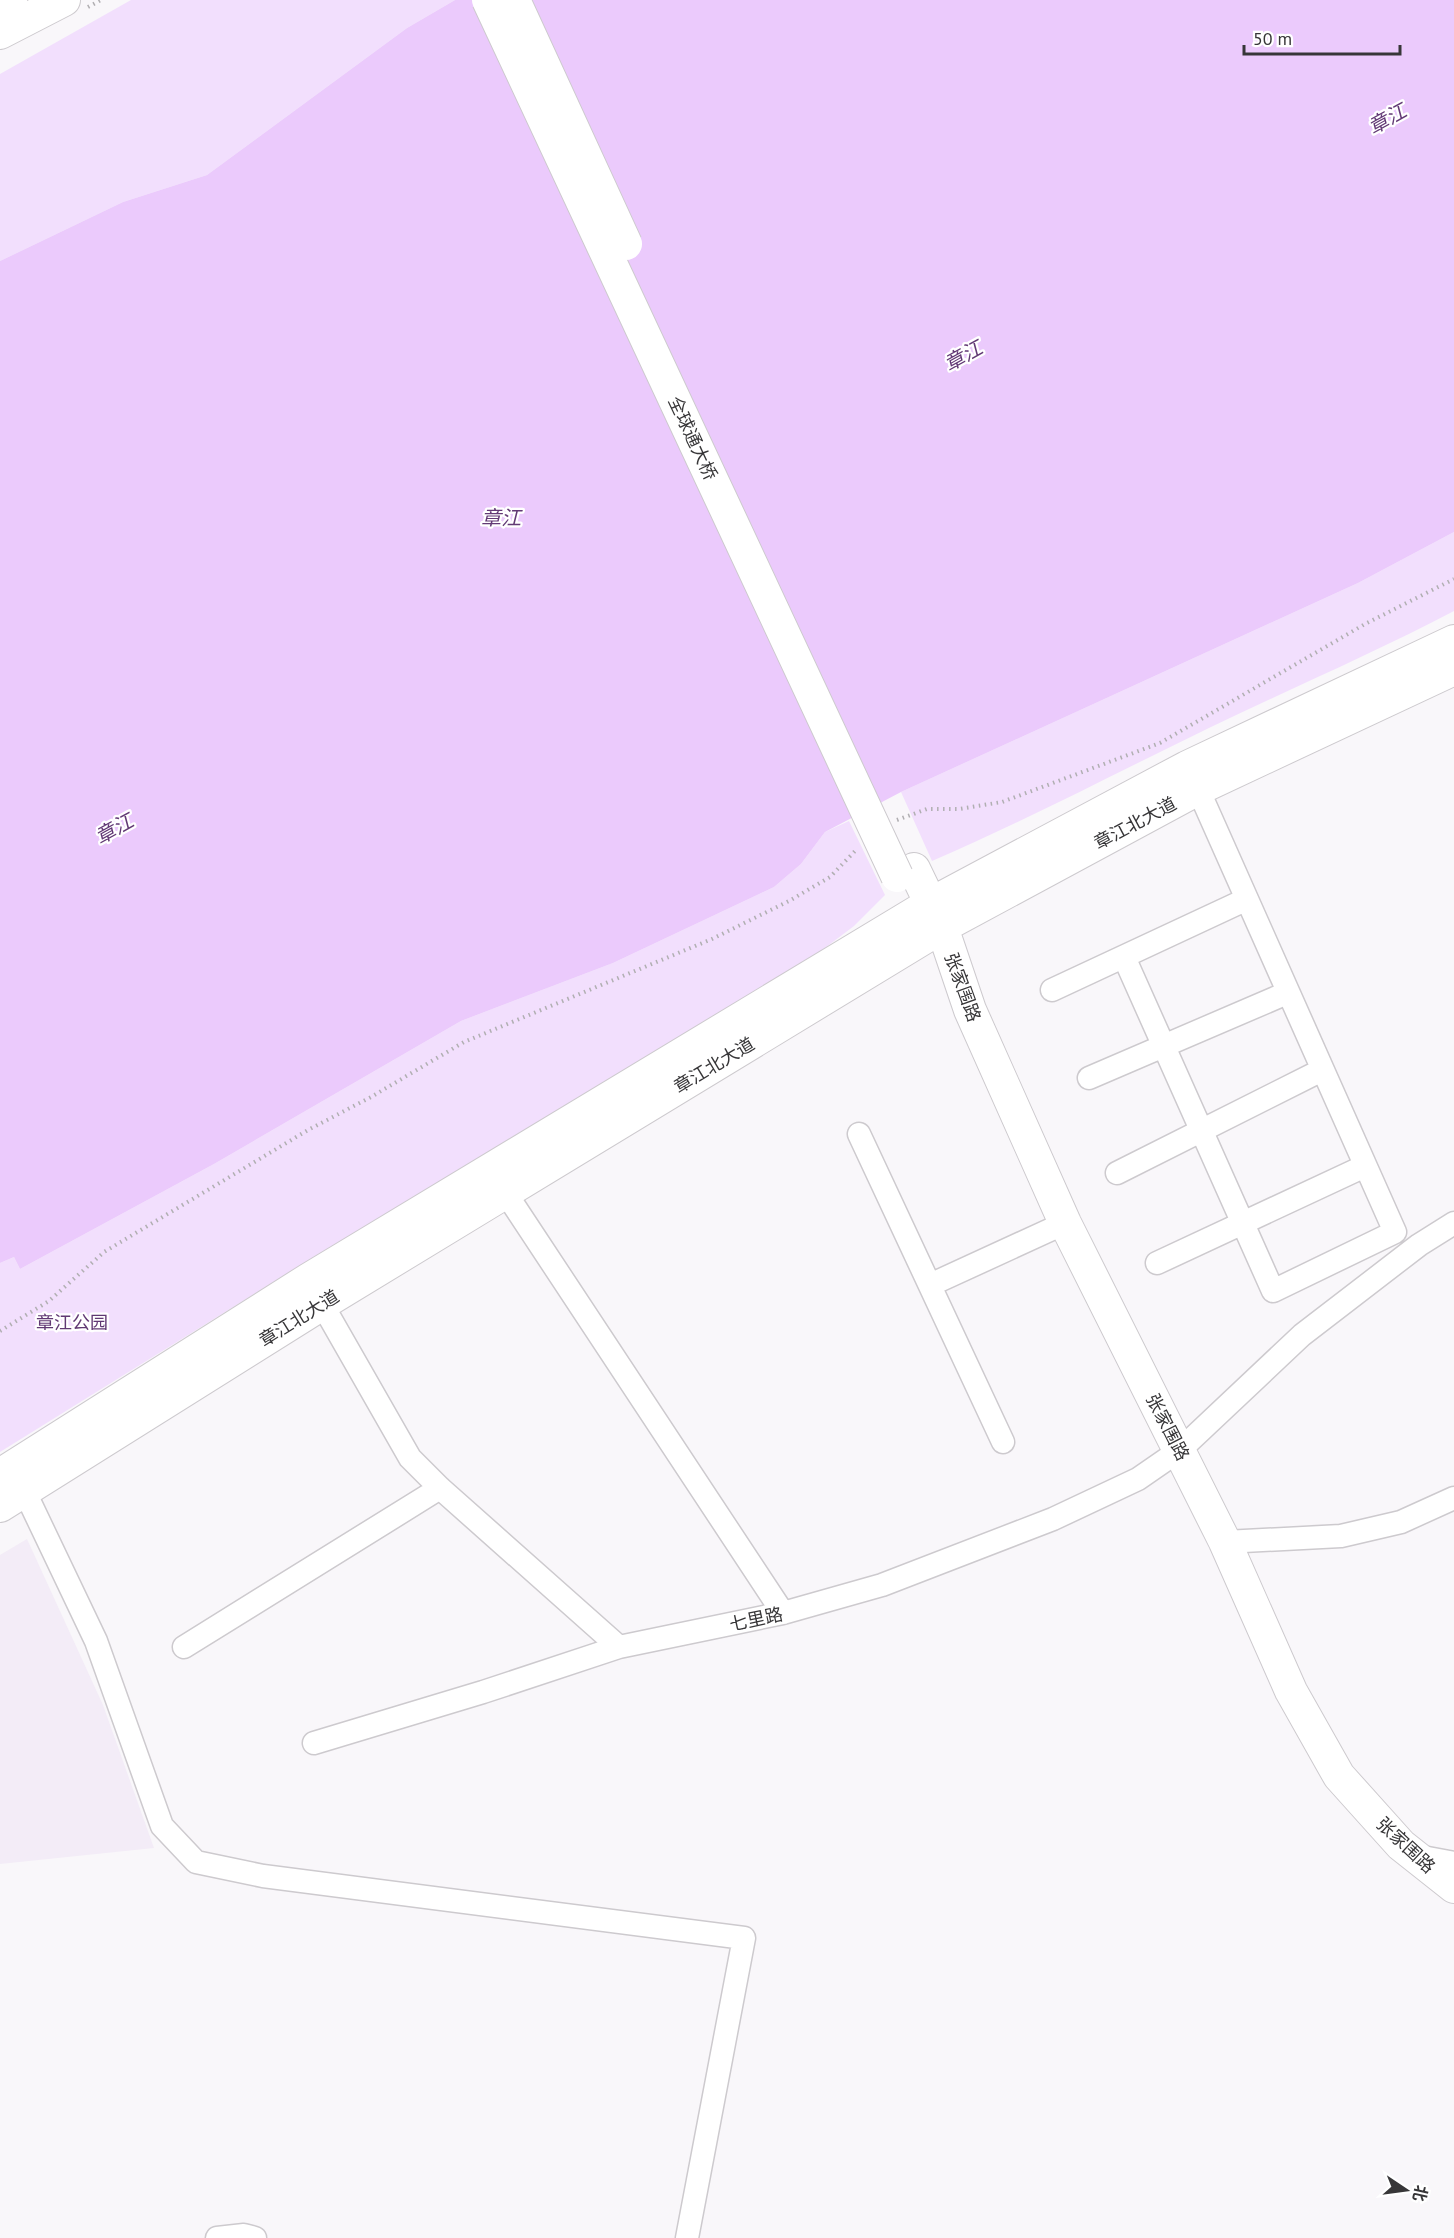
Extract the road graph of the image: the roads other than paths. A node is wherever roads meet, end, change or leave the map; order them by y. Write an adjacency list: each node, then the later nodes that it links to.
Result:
1 (10, 0): 5 (main road)
2 (64, 0): 6 (main road)
3 (488, 0): 10 (main road, 全球通大桥, bridge)
4 (514, 0): 10 (main road, 全球通大桥, bridge)
5 (0, 6)
6 (0, 33)
7 (1454, 641): 12 (main road, 章江北大道)
8 (1454, 669): 9 (main road, 章江北大道)
9 (1198, 789): 11 (street); 12 (main road, 章江北大道)
10 (906, 873): 12 (main road, 张家围路)
11 (1245, 900): 13 (street); 15 (street)
12 (927, 921): 23 (main road, 章江北大道); 24 (main road, 张家围路); 33 (main road, 章江北大道)
13 (1124, 957): 14 (street); 16 (street)
14 (1052, 990)
15 (1287, 993): 16 (street); 17 (street)
16 (1163, 1047): 18 (street); 19 (street)
17 (1322, 1070): 19 (street); 21 (street)
18 (1089, 1078)
19 (1203, 1130): 22 (street); 25 (street)
20 (859, 1134): 28 (street)
21 (1365, 1166): 25 (street); 25 (street)
22 (1117, 1173)
23 (506, 1192): 29 (main road, 章江北大道); 36 (street)
24 (1065, 1223): 28 (street); 31 (main road, 张家围路)
25 (1243, 1223): 27 (street)
26 (1454, 1223): 31 (street, 七里路)
27 (1157, 1263)
28 (930, 1285): 30 (street)
29 (322, 1304): 32 (street); 33 (main road, 章江北大道)
30 (1003, 1442)
31 (1180, 1450): 35 (main road, 张家围路); 36 (street, 七里路)
32 (440, 1488): 37 (street); 38 (street)
33 (8, 1490): 45 (street)
34 (1454, 1498): 35 (street)
35 (1225, 1542): 40 (main road, 张家围路)
36 (783, 1613): 38 (street, 七里路)
37 (184, 1647)
38 (620, 1647): 39 (street, 七里路)
39 (314, 1743)
40 (1414, 1856): 41 (street); 42 (main road, 张家围路)
41 (1454, 1863)
42 (1454, 1887)
43 (217, 2238): 44 (street)
44 (255, 2238)
45 (687, 2238)

